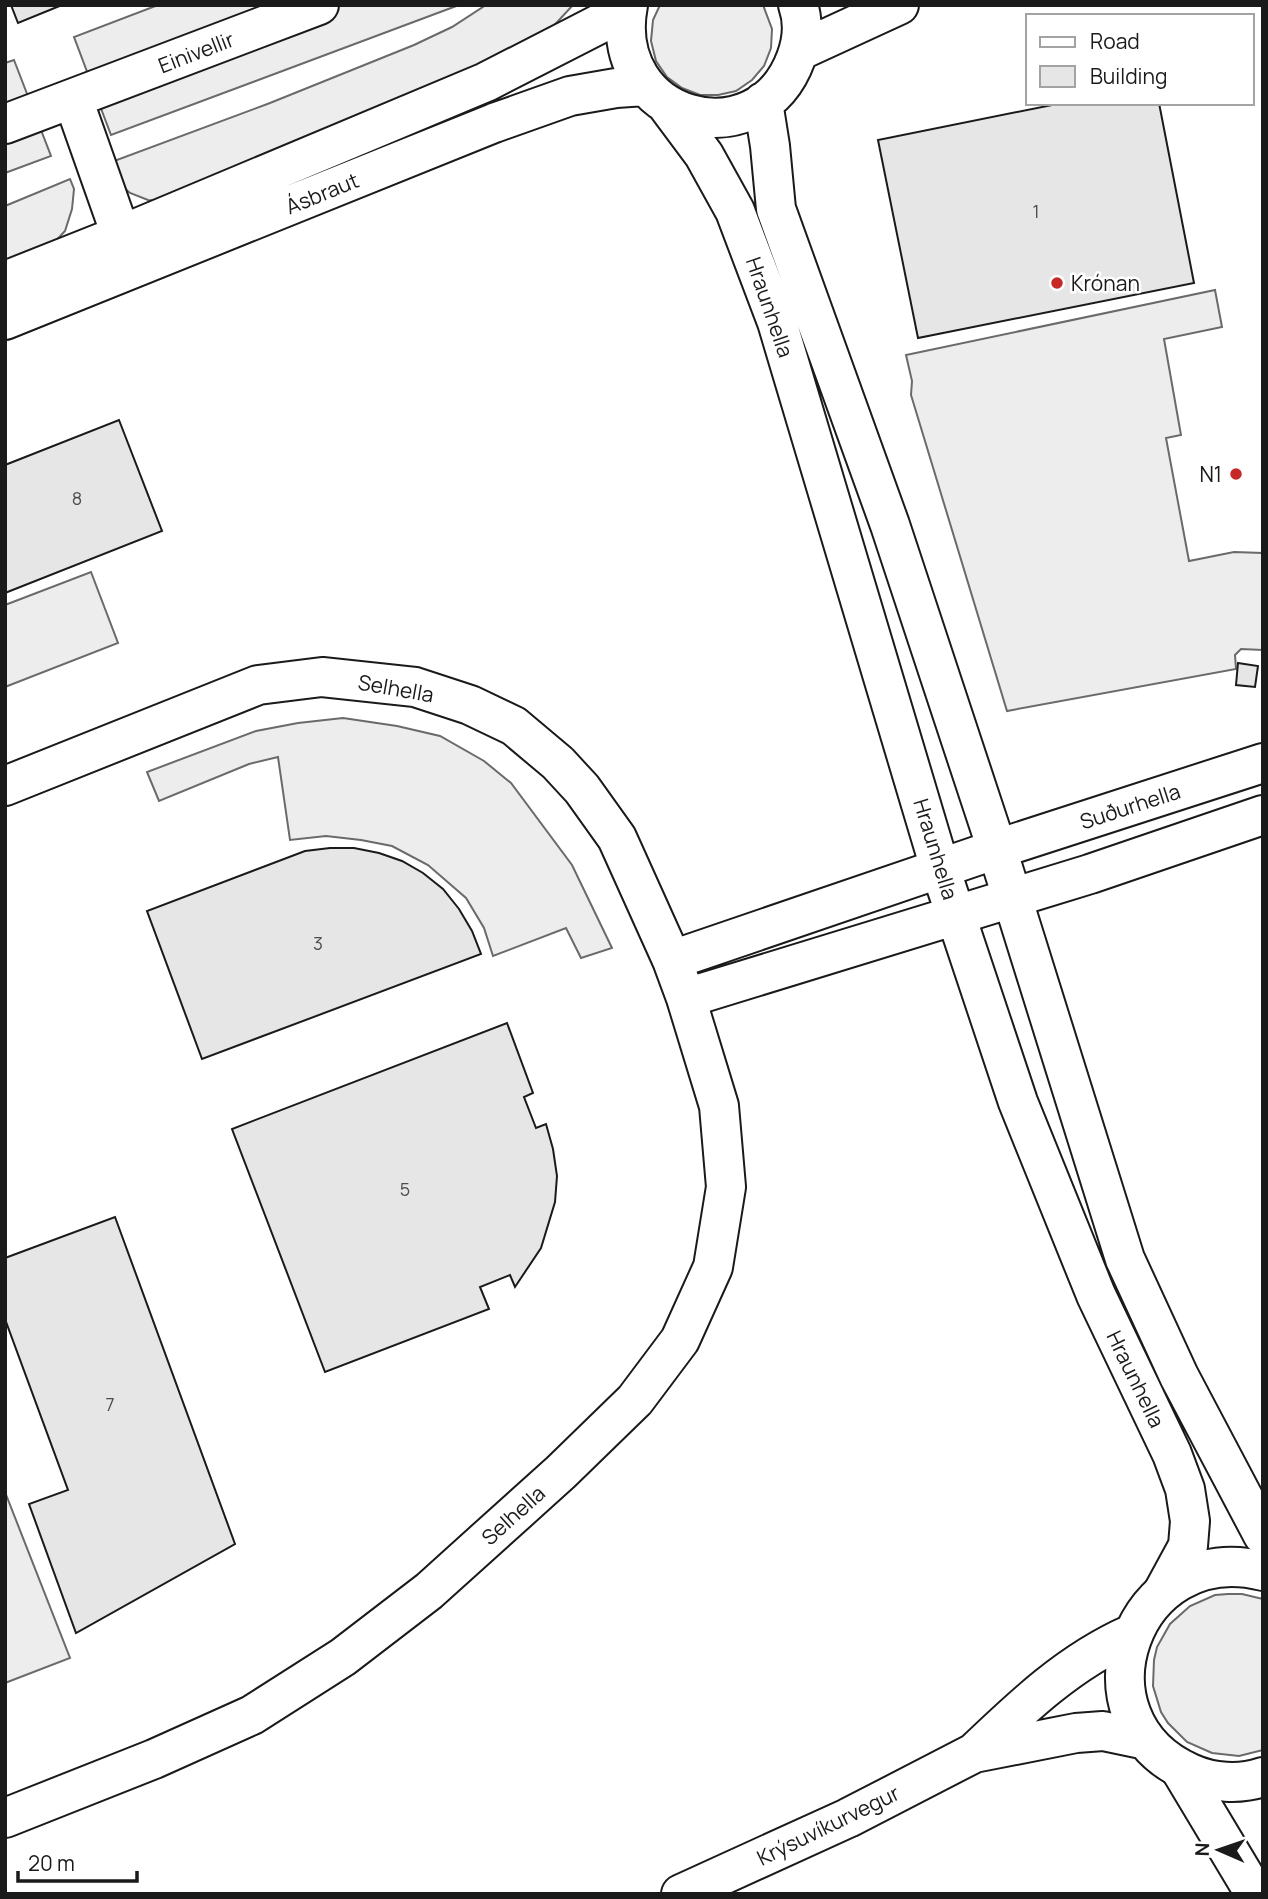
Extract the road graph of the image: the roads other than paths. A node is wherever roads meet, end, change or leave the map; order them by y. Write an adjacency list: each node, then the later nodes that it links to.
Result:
1 (319, 5): 7 (street, Einivellir)
2 (628, 5): 6 (street, Hraunhella); 10 (street, Ásbraut)
3 (798, 5): 5 (street)
4 (900, 5): 5 (street)
5 (799, 51): 8 (street)
6 (655, 95): 8 (street); 12 (street, Ásbraut); 17 (street, Hraunhella)
7 (74, 99): 9 (street, Einivellir); 10 (street)
8 (763, 102): 16 (street, Hraunhella)
9 (5, 124)
10 (121, 235): 11 (street, Ásbraut)
11 (5, 281)
12 (5, 320)
13 (1263, 763): 16 (street, Suðurhella)
14 (5, 786): 20 (street, Selhella)
15 (1263, 815): 18 (street)
16 (996, 849): 17 (street); 18 (street, Hraunhella)
17 (940, 868): 19 (street, Hraunhella); 20 (street)
18 (1012, 898): 19 (street); 22 (street, Hraunhella)
19 (956, 915): 21 (street); 24 (street, Hraunhella)
20 (672, 960): 21 (street, Selhella)
21 (685, 999): 30 (street, Selhella)
22 (1263, 1535)
23 (1263, 1571): 24 (street)
24 (1163, 1592): 25 (street)
25 (1132, 1634): 26 (street); 27 (street, Krýsuvíkurvegur)
26 (1146, 1740): 27 (street, Krýsuvíkurvegur); 28 (street)
27 (974, 1753): 31 (street, Krýsuvíkurvegur)
28 (1180, 1769): 29 (street); 32 (street)
29 (1263, 1777)
30 (5, 1818)
31 (681, 1894)
32 (1255, 1894)

